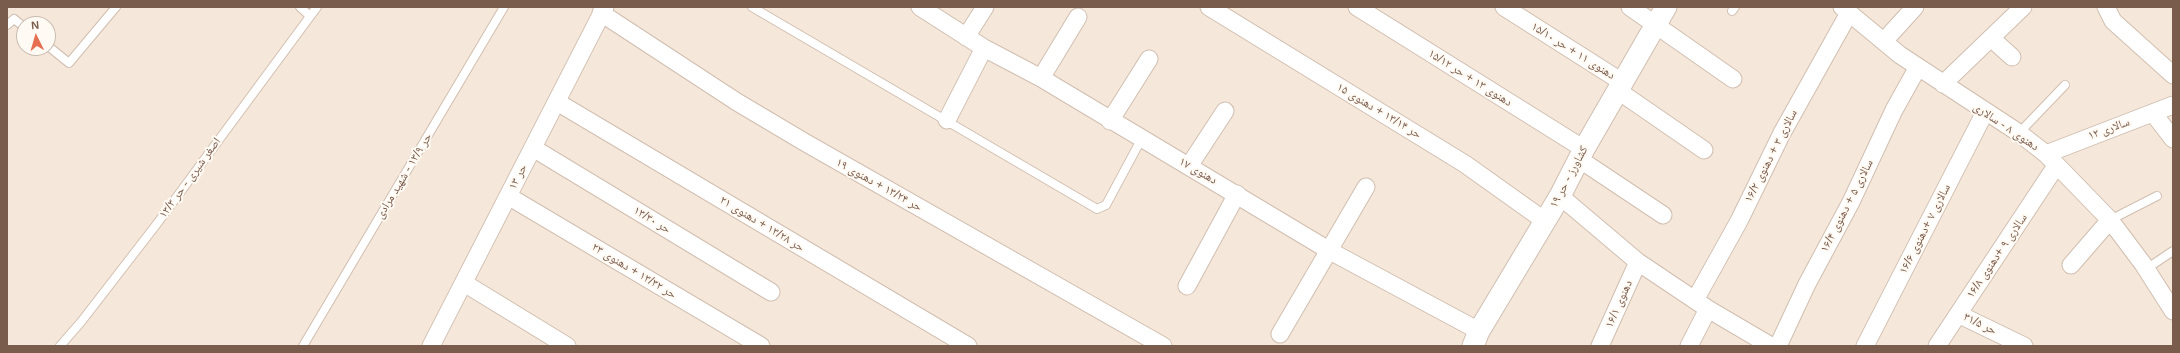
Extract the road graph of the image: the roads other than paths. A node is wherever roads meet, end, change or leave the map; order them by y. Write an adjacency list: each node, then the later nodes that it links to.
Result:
1 (116, 7): 26 (lane)
2 (300, 7): 17 (lane)
3 (317, 7): 17 (lane, اصغر شیری - حر ۱۳/۳)
4 (504, 7): 73 (lane, حر ۱۳/۹ - شهید مرادی)
5 (752, 7): 41 (lane)
6 (920, 7): 22 (street, دهنوی ۱۷)
7 (985, 7): 22 (street)
8 (1209, 7): 58 (street, حر ۱۳/۱۴ + دهنوی ۱۵)
9 (1357, 7): 48 (street, دهنوی ۱۳ + حر ۱۵/۱۲)
10 (1504, 7): 35 (street, دهنوی ۱۱ + حر ۱۵/۱۰)
11 (1630, 7): 18 (street)
12 (1915, 7): 24 (street)
13 (2023, 7): 23 (street)
14 (2106, 7): 30 (street)
15 (603, 10): 36 (street, حر ۱۳); 78 (street, حر ۱۳/۲۴ + دهنوی ۱۹)
16 (1846, 10): 24 (street, دهنوی ۸ - سالاری); 67 (street, سالاری ۳ + دهنوی ۱۶/۲)
17 (310, 16): 72 (lane, اصغر شیری - حر ۱۳/۳)
18 (1661, 16): 32 (street); 35 (street, کشاورز - حر ۱۹)
19 (1078, 17): 31 (street)
20 (16, 21): 21 (lane)
21 (7, 25)
22 (966, 37): 25 (street, دهنوی ۱۷)
23 (1991, 38): 27 (street); 33 (street)
24 (1884, 41): 29 (street, دهنوی ۸ - سالاری)
25 (984, 48): 31 (street, دهنوی ۱۷); 41 (street)
26 (56, 52)
27 (2012, 57)
28 (1149, 59): 42 (street)
29 (1918, 67): 33 (street, دهنوی ۸ - سالاری); 82 (street, سالاری ۵ + دهنوی ۱۶/۴)
30 (2173, 75)
31 (1041, 78): 42 (street, دهنوی ۱۷)
32 (1733, 79)
33 (1943, 84): 39 (street, دهنوی ۸ - سالاری)
34 (2065, 85): 43 (lane)
35 (1619, 86): 47 (street, دهنوی ۱۱ + حر ۱۵/۱۰); 48 (street, کشاورز - حر ۱۹)
36 (557, 102): 46 (street, حر ۱۳); 77 (street, حر ۱۳/۲۸ + دهنوی ۲۱)
37 (2173, 104): 40 (street, سالاری ۱۲)
38 (1225, 111): 50 (street)
39 (1985, 112): 43 (street, دهنوی ۸ - سالاری); 83 (street, سالاری ۷ +دهنوی ۱۶/۶)
40 (2153, 112): 45 (street); 49 (street, سالاری ۱۲)
41 (947, 120): 44 (lane)
42 (1110, 121): 44 (street, دهنوی ۱۷)
43 (2019, 134): 49 (street, دهنوی ۸ - سالاری)
44 (1142, 138): 50 (street, دهنوی ۱۷)
45 (2173, 139)
46 (533, 148): 53 (street, حر ۱۳); 66 (street, حر ۱۳/۳۰)
47 (1704, 150)
48 (1581, 154): 54 (street, کشاورز - حر ۱۹); 56 (street, دهنوی ۱۳ + حر ۱۵/۱۲)
49 (2051, 160): 57 (street, دهنوی ۸ - سالاری); 69 (street, سالاری ۹ +دهنوی ۱۶/۸)
50 (1189, 166): 52 (street, دهنوی ۱۷)
51 (1366, 187): 59 (street)
52 (1237, 194): 59 (street, دهنوی ۱۷); 65 (street)
53 (508, 196): 64 (street, حر ۱۳); 76 (street, حر ۱۳/۳۲ + دهنوی ۲۳)
54 (1560, 196): 58 (street, کشاورز - حر ۱۹); 61 (street)
55 (2157, 196): 57 (lane)
56 (1663, 215)
57 (2110, 220): 62 (street); 63 (street, دهنوی ۸ - سالاری)
58 (1545, 221): 71 (street, کشاورز - حر ۱۹)
59 (1330, 250): 70 (street); 71 (street, دهنوی ۱۷)
60 (2173, 251): 63 (lane)
61 (1638, 262): 67 (street); 79 (street, دهنوی ۱۶/۱)
62 (2071, 265)
63 (2146, 269): 68 (street, دهنوی ۸ - سالاری)
64 (464, 283): 74 (street, حر ۱۳); 75 (street)
65 (1187, 286)
66 (771, 292)
67 (1701, 304): 80 (street, سالاری ۳ + دهنوی ۱۶/۲); 81 (street)
68 (2173, 311)
69 (1958, 314): 84 (street, سالاری ۹ +دهنوی ۱۶/۸); 85 (street, حر ۳۱/۵)
70 (1280, 334)
71 (1476, 339)
72 (60, 346)
73 (303, 346)
74 (431, 346)
75 (567, 346)
76 (761, 346)
77 (968, 346)
78 (1163, 346)
79 (1600, 346)
80 (1688, 346)
81 (1771, 346)
82 (1778, 346)
83 (1865, 346)
84 (1937, 346)
85 (2024, 346)

